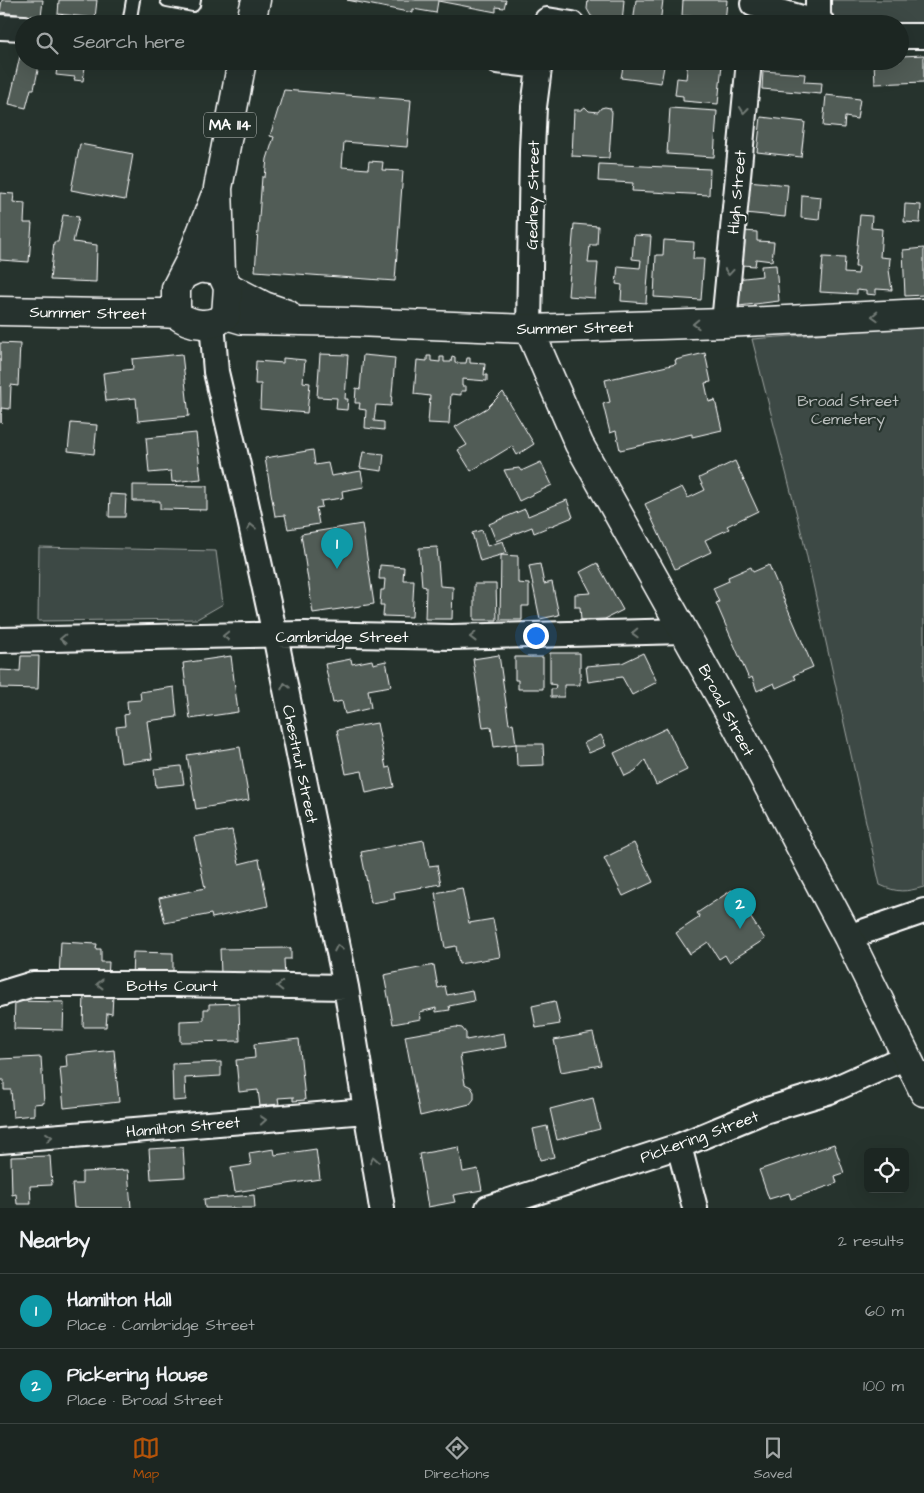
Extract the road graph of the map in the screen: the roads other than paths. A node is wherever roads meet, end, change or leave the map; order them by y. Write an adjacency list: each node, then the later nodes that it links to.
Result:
1 (133, 0): 6 (lane)
2 (167, 0): 3 (lane)
3 (194, 0)
4 (256, 0): 7 (street)
5 (752, 9): 8 (street)
6 (131, 15)
7 (252, 15)
8 (810, 15)
9 (0, 27): 10 (street)
10 (15, 28)
11 (909, 36): 12 (street)
12 (924, 36)
13 (240, 70): 16 (street, MA 114)
14 (539, 70): 24 (street, Gedney Street)
15 (748, 70): 23 (street, High Street, one-way to 23)
16 (218, 188): 17 (street, MA 114); 18 (street)
17 (225, 280): 18 (street); 21 (street); 22 (street)
18 (178, 292): 19 (street, Summer Street); 21 (street)
19 (0, 311)
20 (924, 313): 23 (street, Summer Street, one-way to 23)
21 (219, 319): 22 (street, Summer Street); 26 (street, Chestnut Street, one-way to 21)
22 (305, 320): 24 (street, Summer Street)
23 (724, 323): 24 (street, Summer Street, one-way to 24)
24 (529, 329): 25 (street, Broad Street)
25 (684, 631): 26 (street, Cambridge Street, one-way to 26); 29 (street, Broad Street)
26 (274, 636): 27 (street, Cambridge Street, one-way to 27); 30 (street, Chestnut Street, one-way to 26)
27 (0, 640)
28 (924, 911): 29 (street)
29 (848, 937): 32 (street, Broad Street)
30 (346, 987): 31 (street, Botts Court, one-way to 31); 34 (street, Chestnut Street)
31 (0, 994)
32 (906, 1057): 33 (street, Broad Street); 36 (street, Pickering Street)
33 (924, 1092)
34 (366, 1111): 35 (street, Hamilton Street, one-way to 34); 37 (street, Chestnut Street, one-way to 34)
35 (0, 1141)
36 (679, 1146): 38 (street, Pickering Street); 39 (street)
37 (382, 1208)
38 (488, 1208)
39 (695, 1208)

